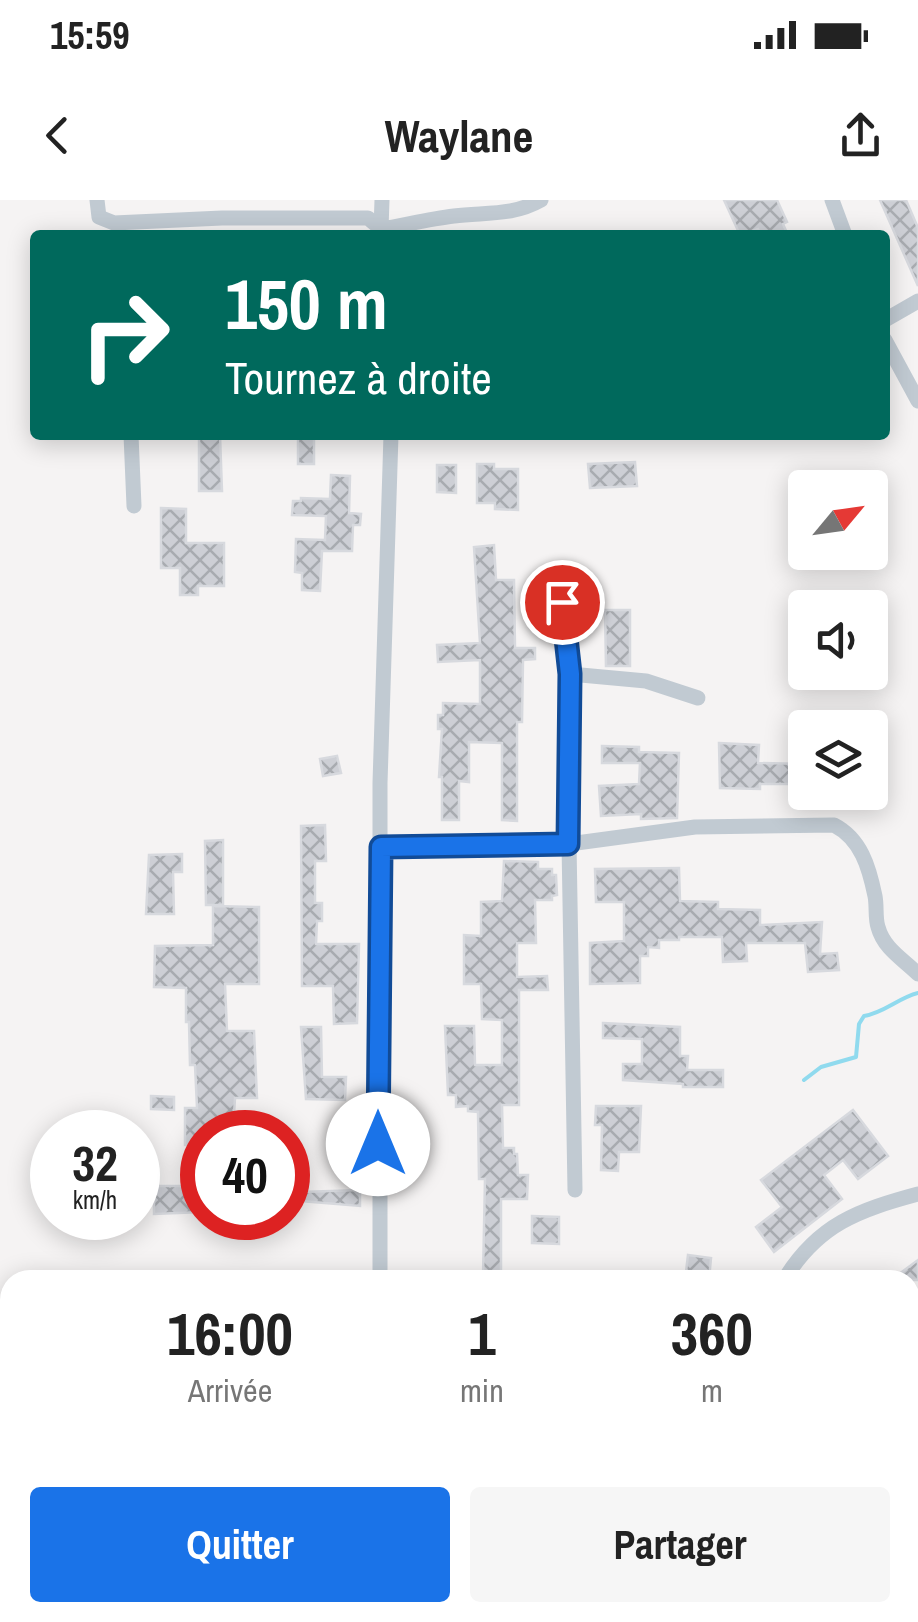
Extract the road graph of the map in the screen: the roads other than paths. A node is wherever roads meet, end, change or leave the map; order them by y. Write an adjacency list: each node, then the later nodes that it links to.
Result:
1 (382, 200): 6 (street)
2 (541, 200): 7 (street)
3 (832, 200): 8 (street)
4 (98, 208): 5 (street)
5 (380, 230)
6 (382, 230)
7 (391, 230)
8 (843, 230)
9 (918, 300): 10 (street)
10 (890, 317)
11 (890, 349): 12 (street)
12 (918, 401)
13 (131, 440): 15 (street)
14 (391, 440): 20 (street)
15 (134, 506)
16 (562, 602): 17 (street)
17 (570, 674): 18 (street); 19 (street)
18 (698, 698)
19 (568, 844): 20 (street); 21 (street); 22 (street)
20 (381, 847): 24 (street)
21 (918, 974)
22 (575, 1190)
23 (918, 1194): 25 (street)
24 (380, 1270)
25 (792, 1270)

